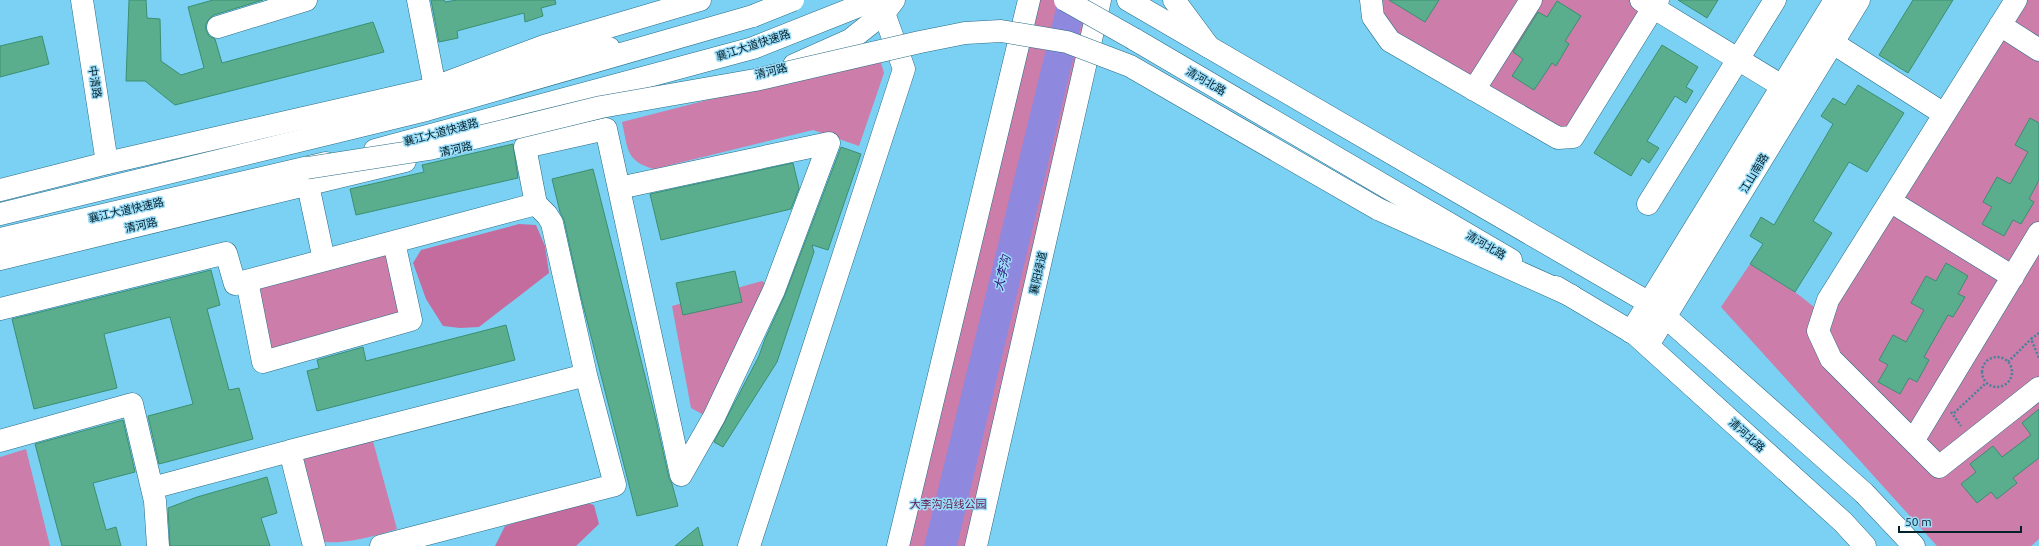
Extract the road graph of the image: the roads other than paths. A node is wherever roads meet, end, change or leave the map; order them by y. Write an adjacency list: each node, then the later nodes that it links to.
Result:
1 (82, 0): 30 (main road, 中清路)
2 (306, 0): 21 (main road)
3 (418, 0): 27 (main road)
4 (700, 0): 27 (main road)
5 (794, 0): 37 (main road, bridge)
6 (798, 0): 27 (main road)
7 (1029, 0): 60 (main road)
8 (1065, 0): 45 (main road, 清河北路, bridge)
9 (1100, 0): 61 (main road, 襄阳绿道)
10 (1128, 0): 23 (main road)
11 (1174, 0): 23 (main road)
12 (1371, 0): 28 (main road)
13 (1531, 0): 28 (main road)
14 (1775, 0): 25 (main road)
15 (1834, 0): 26 (main road, 江山南路)
16 (1859, 0): 22 (main road, 江山南路)
17 (2016, 0): 20 (main road)
18 (1651, 2): 25 (main road); 28 (main road)
19 (884, 4): 31 (main road, 襄江大道快速路, bridge); 31 (main road, 清河路); 59 (main road)
20 (2000, 25): 24 (main road); 29 (main road)
21 (218, 27)
22 (1833, 43): 29 (main road); 48 (main road, 江山南路)
23 (1209, 47): 46 (main road)
24 (2039, 50)
25 (1737, 58): 26 (main road); 36 (main road)
26 (1782, 86): 46 (main road, 江山南路)
27 (435, 88): 30 (main road)
28 (1474, 90)
29 (1944, 114): 34 (main road)
30 (107, 164): 33 (main road)
31 (307, 176): 39 (main road, 襄江大道快速路); 41 (main road, 清河路); 42 (main road); 45 (main road, bridge)
32 (619, 188): 32 (main road); 35 (main road)
33 (0, 190)
34 (1890, 201): 43 (main road); 53 (main road)
35 (536, 204): 40 (main road); 50 (main road)
36 (1648, 204)
37 (0, 214)
38 (2039, 233): 43 (main road)
39 (0, 239)
40 (394, 242): 42 (main road); 44 (main road)
41 (0, 258)
42 (324, 260): 44 (main road)
43 (2012, 277): 53 (main road)
44 (248, 281): 47 (main road)
45 (1572, 296): 49 (main road, 清河北路)
46 (1649, 303): 48 (main road); 49 (main road, 江山南路)
47 (0, 309)
48 (1665, 317): 49 (main road, 江山南路); 63 (main road)
49 (1640, 338): 62 (main road, 清河北路)
50 (586, 375): 54 (main road); 58 (main road)
51 (2039, 388): 53 (main road)
52 (0, 441): 55 (main road)
53 (1913, 441)
54 (290, 451): 55 (main road); 57 (main road)
55 (152, 488): 56 (main road)
56 (158, 546)
57 (314, 546)
58 (381, 546)
59 (749, 546)
60 (898, 546)
61 (976, 546)
62 (1865, 546)
63 (1914, 546)

